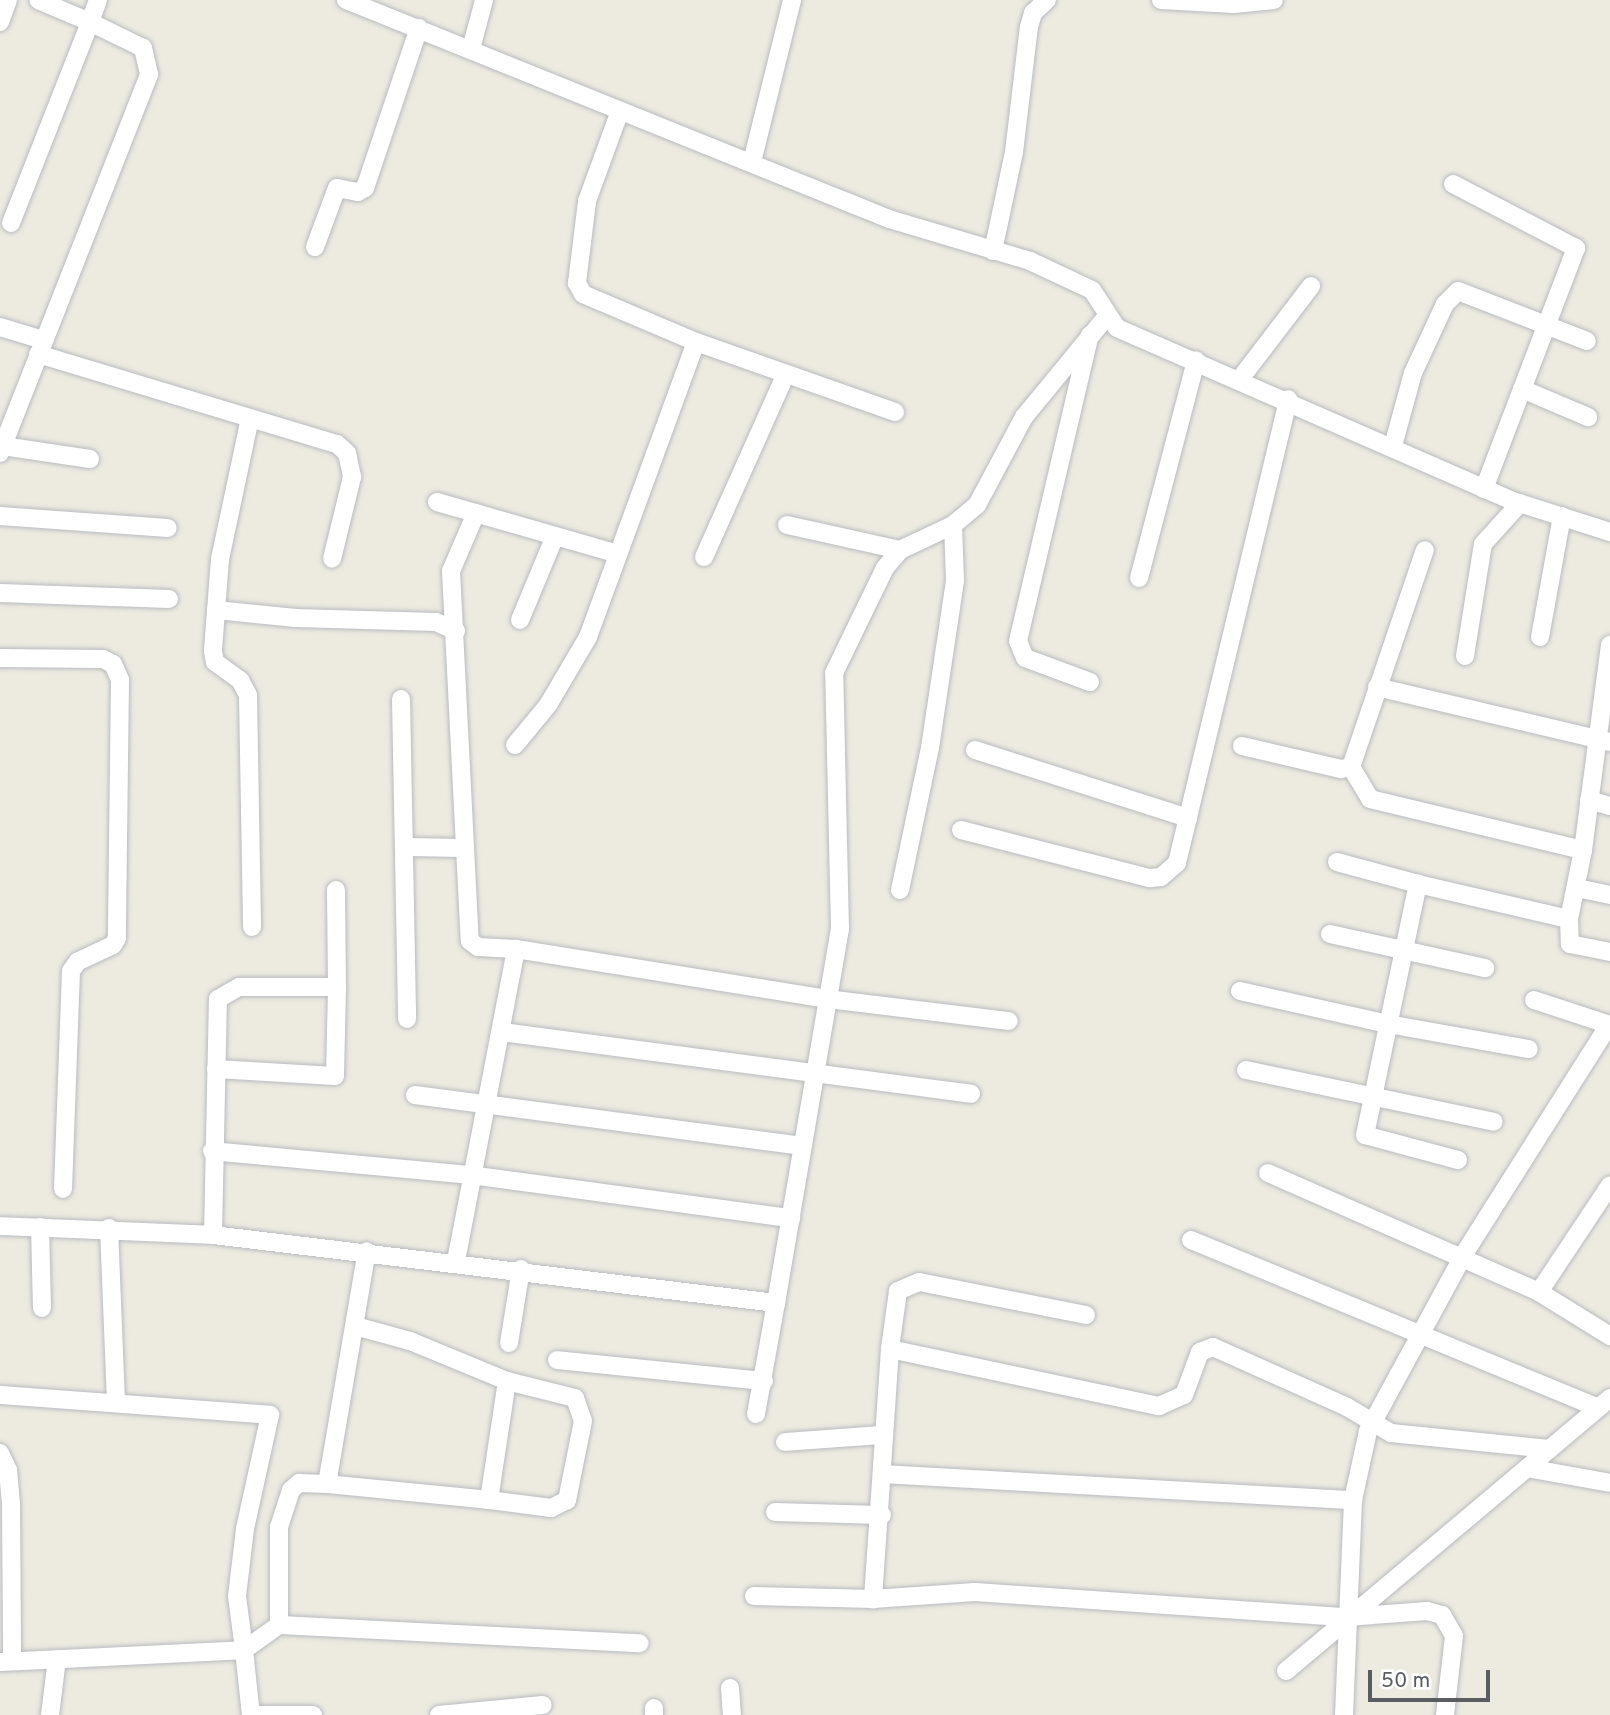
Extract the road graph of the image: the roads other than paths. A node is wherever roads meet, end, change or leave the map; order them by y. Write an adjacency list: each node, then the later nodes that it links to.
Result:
1 (8, 0): 10 (street)
2 (38, 0): 11 (street)
3 (98, 0): 11 (street)
4 (345, 0): 12 (street)
5 (484, 0): 13 (street)
6 (792, 0): 15 (street)
7 (1047, 0): 19 (street)
8 (1161, 0): 9 (street)
9 (1274, 0)
10 (0, 22)
11 (90, 22): 17 (street); 27 (street)
12 (419, 28): 13 (street); 18 (street)
13 (471, 49): 14 (street)
14 (620, 111): 15 (street); 26 (street)
15 (752, 162): 19 (street)
16 (1453, 184): 22 (street)
17 (12, 223)
18 (315, 247)
19 (993, 251): 21 (street)
20 (1311, 286): 30 (street)
21 (1106, 317): 24 (street); 28 (street)
22 (1547, 324): 25 (street); 31 (street); 36 (street)
23 (0, 327): 27 (street)
24 (1090, 334): 46 (street); 65 (street)
25 (1587, 341)
26 (696, 342): 29 (street); 52 (street)
27 (41, 347): 35 (street); 37 (street)
28 (1196, 360): 30 (street); 55 (street)
29 (785, 376): 33 (street); 53 (street)
30 (1240, 379): 32 (street)
31 (1522, 388): 34 (street); 39 (street)
32 (1288, 399): 36 (street); 75 (street)
33 (895, 412)
34 (1588, 417)
35 (250, 418): 54 (street); 58 (street)
36 (1393, 446): 39 (street)
37 (1, 450): 38 (street)
38 (90, 459)
39 (1484, 489): 41 (street)
40 (437, 502): 42 (street)
41 (1520, 503): 44 (street); 63 (street)
42 (476, 513): 49 (street); 60 (street)
43 (0, 516): 47 (street)
44 (1562, 516): 48 (street); 61 (street)
45 (787, 525): 50 (street)
46 (953, 525): 50 (street); 84 (street)
47 (168, 528)
48 (1610, 532)
49 (555, 536): 52 (street); 59 (street)
50 (901, 550): 95 (street)
51 (1425, 550): 66 (street)
52 (618, 554): 69 (street)
53 (704, 557)
54 (332, 559)
55 (1139, 578)
56 (0, 593): 57 (street)
57 (169, 599)
58 (216, 610): 60 (street); 87 (street)
59 (520, 620)
60 (457, 631): 78 (street)
61 (1540, 637)
62 (1610, 645): 68 (street)
63 (1465, 656)
64 (0, 658): 117 (street)
65 (1090, 682)
66 (1377, 687): 68 (street); 72 (street)
67 (401, 699): 77 (street)
68 (1603, 740): 73 (street)
69 (515, 745)
70 (1242, 746): 72 (street)
71 (975, 750): 75 (street)
72 (1351, 767): 79 (street)
73 (1590, 800): 74 (street); 79 (street)
74 (1610, 806)
75 (1188, 818): 76 (street)
76 (961, 830)
77 (405, 848): 78 (street); 97 (street)
78 (465, 848): 89 (street)
79 (1583, 849): 82 (street)
80 (1336, 862): 81 (street)
81 (1418, 884): 86 (street); 90 (street)
82 (1577, 887): 85 (street); 86 (street)
83 (336, 890): 93 (street)
84 (900, 890)
85 (1610, 895)
86 (1569, 919): 91 (street)
87 (252, 927)
88 (1330, 934): 90 (street)
89 (516, 949): 95 (street); 101 (street)
90 (1407, 951): 92 (street); 99 (street)
91 (1610, 952)
92 (1485, 968)
93 (337, 987): 103 (street); 103 (street)
94 (1240, 991): 99 (street)
95 (827, 999): 98 (street); 105 (street)
96 (1534, 1000): 100 (street)
97 (407, 1019)
98 (1009, 1021)
99 (1388, 1024): 102 (street); 107 (street)
100 (1610, 1025): 125 (street)
101 (502, 1032): 105 (street); 109 (street)
102 (1529, 1049)
103 (216, 1069): 112 (street)
104 (1245, 1070): 107 (street)
105 (814, 1075): 106 (street); 111 (street)
106 (971, 1094)
107 (1373, 1094): 110 (street); 113 (street)
108 (415, 1095): 109 (street)
109 (489, 1104): 111 (street); 115 (street)
110 (1494, 1122)
111 (803, 1146): 118 (street)
112 (212, 1151): 115 (street); 122 (street)
113 (1458, 1160)
114 (1268, 1173): 125 (street)
115 (471, 1175): 118 (street); 126 (street)
116 (1610, 1185): 128 (street)
117 (63, 1189)
118 (791, 1218): 129 (street)
119 (0, 1226): 120 (street)
120 (40, 1227): 121 (street); 130 (street)
121 (109, 1228): 122 (street); 142 (street)
122 (213, 1235): 124 (street)
123 (1191, 1240): 133 (street)
124 (368, 1251): 126 (street); 132 (street)
125 (1461, 1259): 128 (street); 133 (street)
126 (456, 1261): 127 (street)
127 (521, 1269): 129 (street); 135 (street)
128 (1539, 1292): 134 (street)
129 (776, 1303): 139 (street)
130 (42, 1308)
131 (1086, 1315): 136 (street)
132 (355, 1326): 138 (street); 152 (street)
133 (1423, 1336): 141 (street); 144 (street)
134 (1610, 1336)
135 (509, 1343)
136 (890, 1349): 144 (street); 145 (street)
137 (557, 1360): 139 (street)
138 (508, 1381): 153 (street); 153 (street)
139 (764, 1381): 143 (street)
140 (0, 1395): 142 (street)
141 (1607, 1401): 147 (street)
142 (116, 1402): 162 (street)
143 (757, 1414)
144 (1373, 1423): 147 (street); 154 (street)
145 (883, 1435): 146 (street); 150 (street)
146 (785, 1442)
147 (1549, 1449): 149 (street)
148 (0, 1453): 164 (street)
149 (1527, 1468): 151 (street); 159 (street)
150 (882, 1474): 154 (street); 156 (street)
151 (1610, 1483)
152 (327, 1484): 153 (street); 160 (street)
153 (489, 1500)
154 (1353, 1500): 159 (street)
155 (775, 1512): 156 (street)
156 (881, 1516): 158 (street)
157 (754, 1596): 158 (street)
158 (873, 1599): 159 (street)
159 (1346, 1617): 165 (street); 173 (street); 174 (street)
160 (279, 1625): 161 (street); 162 (street)
161 (640, 1643)
162 (244, 1650): 163 (street); 169 (street)
163 (57, 1659): 164 (street); 168 (street)
164 (6, 1662)
165 (1286, 1671)
166 (730, 1688): 172 (street)
167 (543, 1705): 171 (street)
168 (50, 1715)
169 (262, 1715): 170 (street)
170 (313, 1715)
171 (439, 1715)
172 (732, 1715)
173 (1344, 1715)
174 (1445, 1715)

